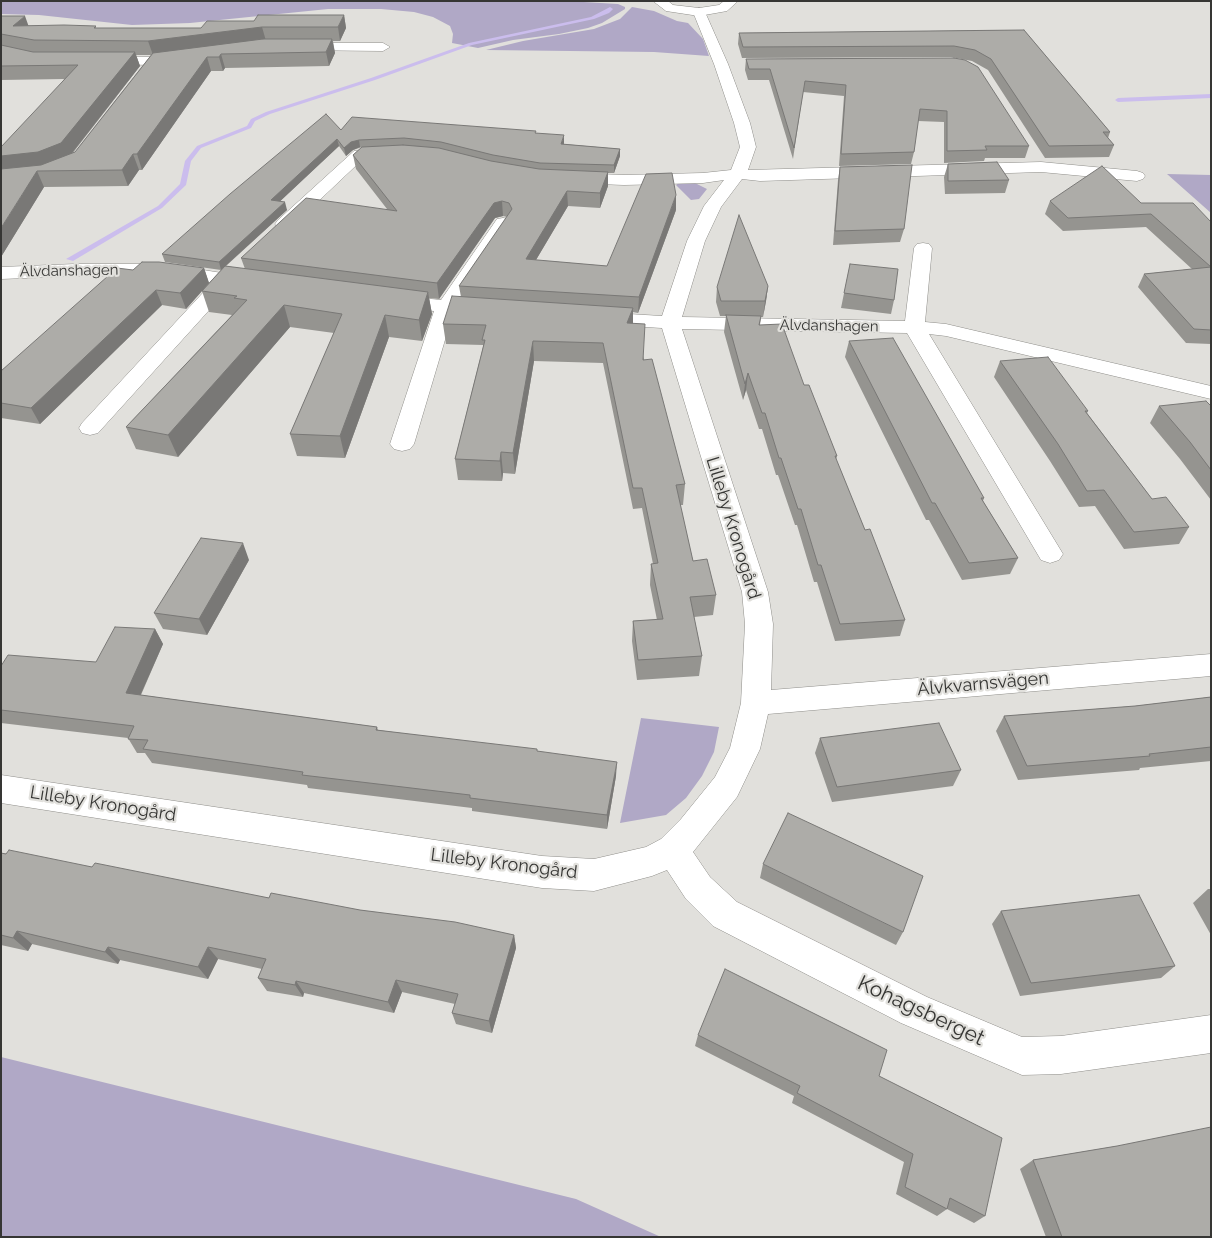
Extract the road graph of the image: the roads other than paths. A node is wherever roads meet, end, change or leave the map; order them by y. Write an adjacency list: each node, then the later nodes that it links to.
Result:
1 (658, 1): 3 (street)
2 (732, 1): 3 (street)
3 (699, 12): 11 (street)
4 (383, 46): 5 (street)
5 (285, 47)
6 (202, 54): 8 (street)
7 (85, 60): 8 (street)
8 (153, 62): 9 (street)
9 (142, 77)
10 (405, 152): 15 (street)
11 (738, 174): 12 (street); 13 (street); 24 (street)
12 (1137, 176)
13 (553, 177)
14 (503, 223): 21 (street)
15 (272, 236)
16 (923, 248): 25 (street)
17 (1, 273): 18 (street, Älvdanshagen)
18 (233, 273): 19 (street, Älvdanshagen); 27 (street)
19 (273, 286)
20 (378, 299): 21 (street)
21 (445, 308): 22 (street); 28 (street)
22 (504, 312)
23 (572, 316): 24 (street, Älvdanshagen)
24 (670, 323): 25 (street, Älvdanshagen); 31 (street, Lilleby Kronogård)
25 (914, 327): 26 (street, Älvdanshagen); 29 (street)
26 (1211, 393)
27 (90, 428)
28 (402, 444)
29 (1050, 554)
30 (1211, 665): 31 (street, Älvkvarnsvägen)
31 (756, 703): 33 (street, Lilleby Kronogård)
32 (1, 789): 33 (street, Lilleby Kronogård)
33 (673, 850): 34 (street, Kohagsberget)
34 (1211, 1034)

